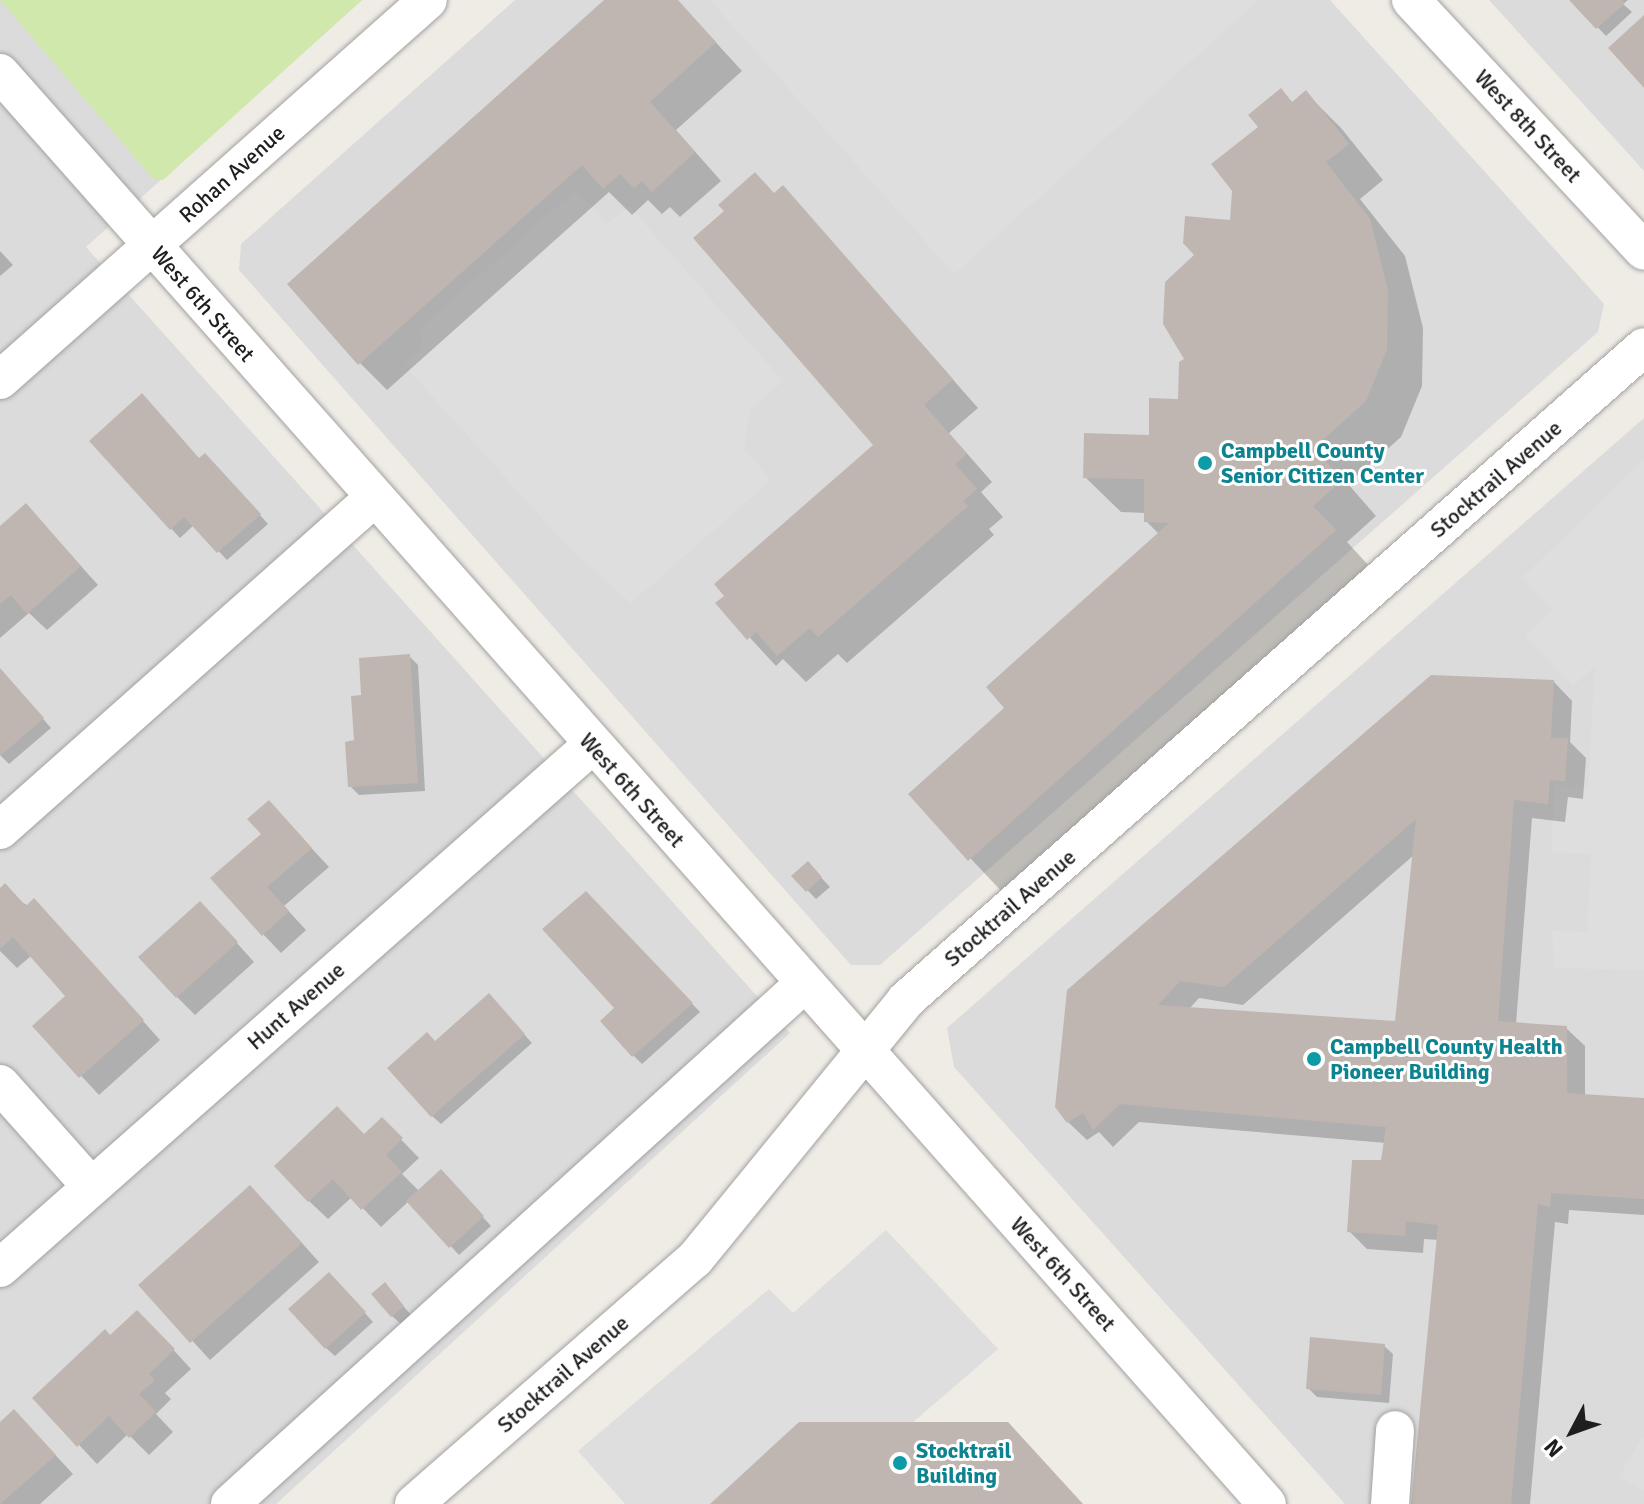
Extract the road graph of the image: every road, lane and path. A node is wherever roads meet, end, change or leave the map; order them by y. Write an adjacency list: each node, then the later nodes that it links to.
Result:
1 (428, 0): 4 (street, Rohan Avenue)
2 (1411, 0): 5 (street, West 8th Street)
3 (0, 73): 4 (street, West 6th Street)
4 (151, 246): 7 (street, Rohan Avenue); 8 (street, West 6th Street)
5 (1644, 251)
6 (1644, 347): 12 (street, Stocktrail Avenue)
7 (0, 380)
8 (374, 498): 9 (street, West 6th Street); 10 (street)
9 (592, 745): 11 (street, West 6th Street); 14 (street, Hunt Avenue)
10 (0, 830)
11 (805, 983): 12 (street, West 6th Street); 17 (street)
12 (864, 1051): 18 (street, Stocktrail Avenue); 19 (street, West 6th Street)
13 (0, 1084): 14 (street)
14 (91, 1186): 15 (street, Hunt Avenue)
15 (0, 1268)
16 (1395, 1430): 20 (street)
17 (230, 1504)
18 (414, 1504)
19 (1267, 1504)
20 (1390, 1504)

